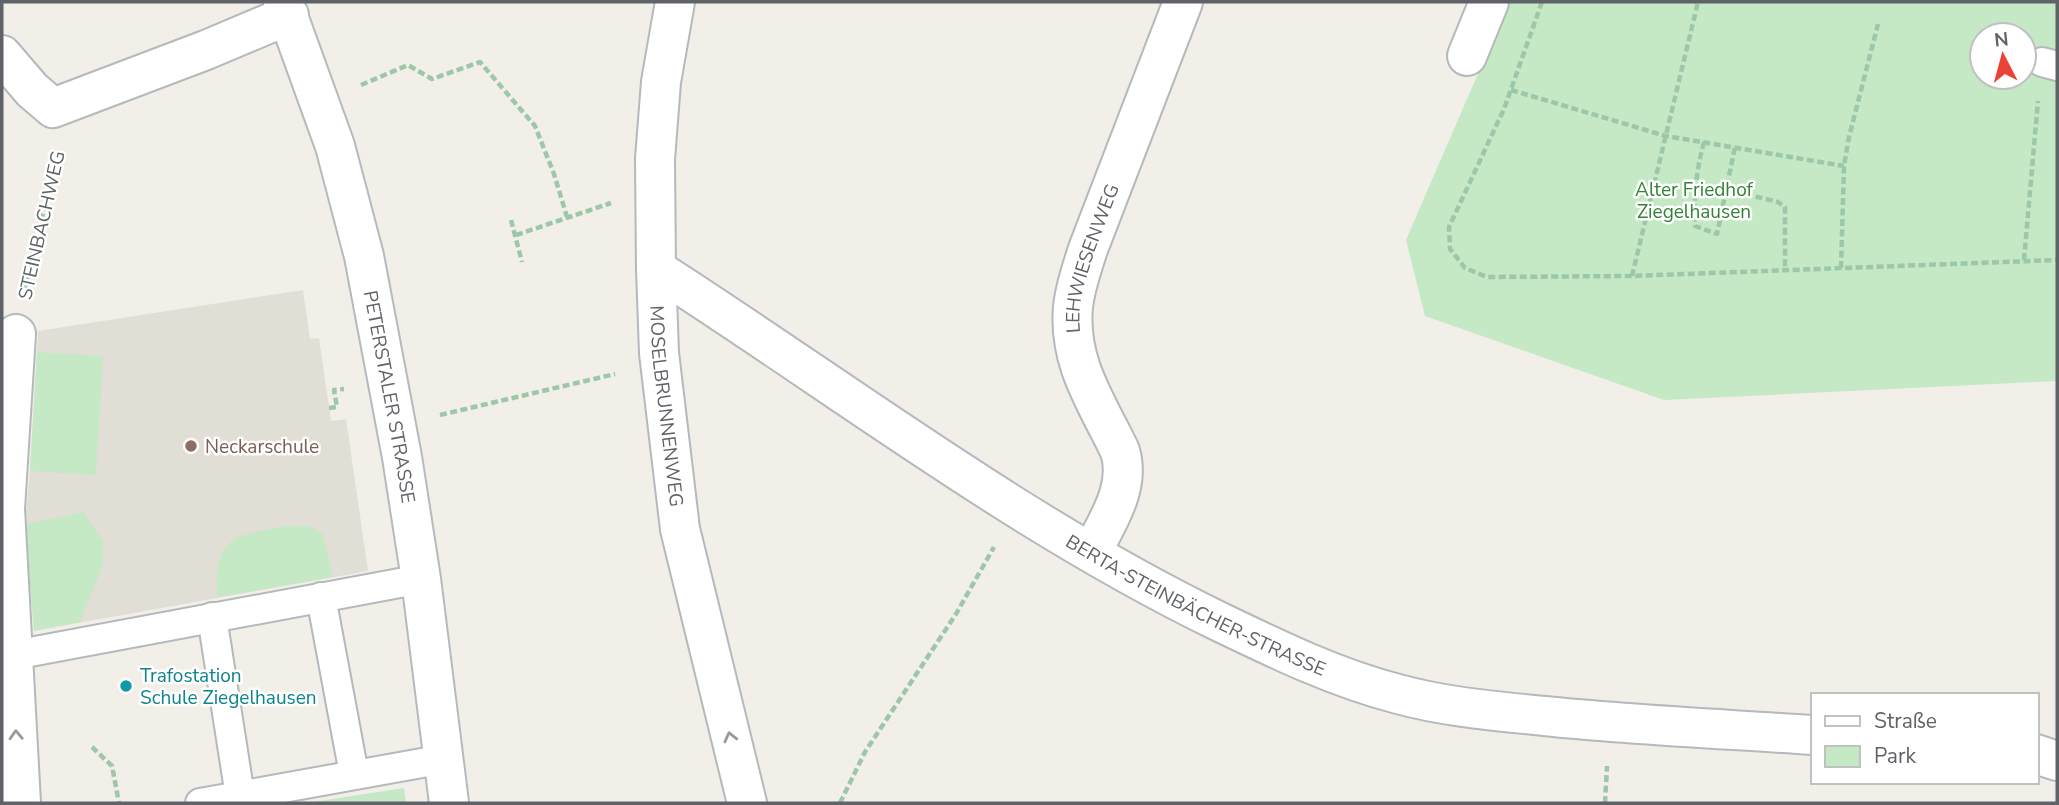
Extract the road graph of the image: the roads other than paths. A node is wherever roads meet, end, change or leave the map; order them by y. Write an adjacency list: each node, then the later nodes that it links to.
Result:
1 (675, 2): 7 (street, MOSELBRUNNENWEG)
2 (1183, 2): 9 (street, LEHWIESENWEG)
3 (1489, 2): 6 (street)
4 (286, 8): 5 (street); 10 (street, PETERSTALER STRASSE)
5 (2, 55)
6 (1467, 56)
7 (656, 269): 9 (street, BERTA-STEINBÄCHER-STRASSE); 23 (street, MOSELBRUNNENWEG, one-way to 7)
8 (16, 334): 13 (street)
9 (1092, 552): 14 (street, BERTA-STEINBÄCHER-STRASSE)
10 (421, 579): 11 (lane); 16 (street, PETERSTALER STRASSE)
11 (321, 597): 12 (lane); 18 (lane)
12 (212, 617): 13 (lane); 19 (lane)
13 (14, 655): 20 (street, one-way to 13)
14 (1811, 735)
15 (2038, 755): 17 (street)
16 (444, 758): 18 (lane); 22 (street, PETERSTALER STRASSE)
17 (2057, 761)
18 (354, 774): 19 (lane)
19 (240, 796): 21 (lane)
20 (21, 803)
21 (200, 803)
22 (449, 803)
23 (747, 803)

